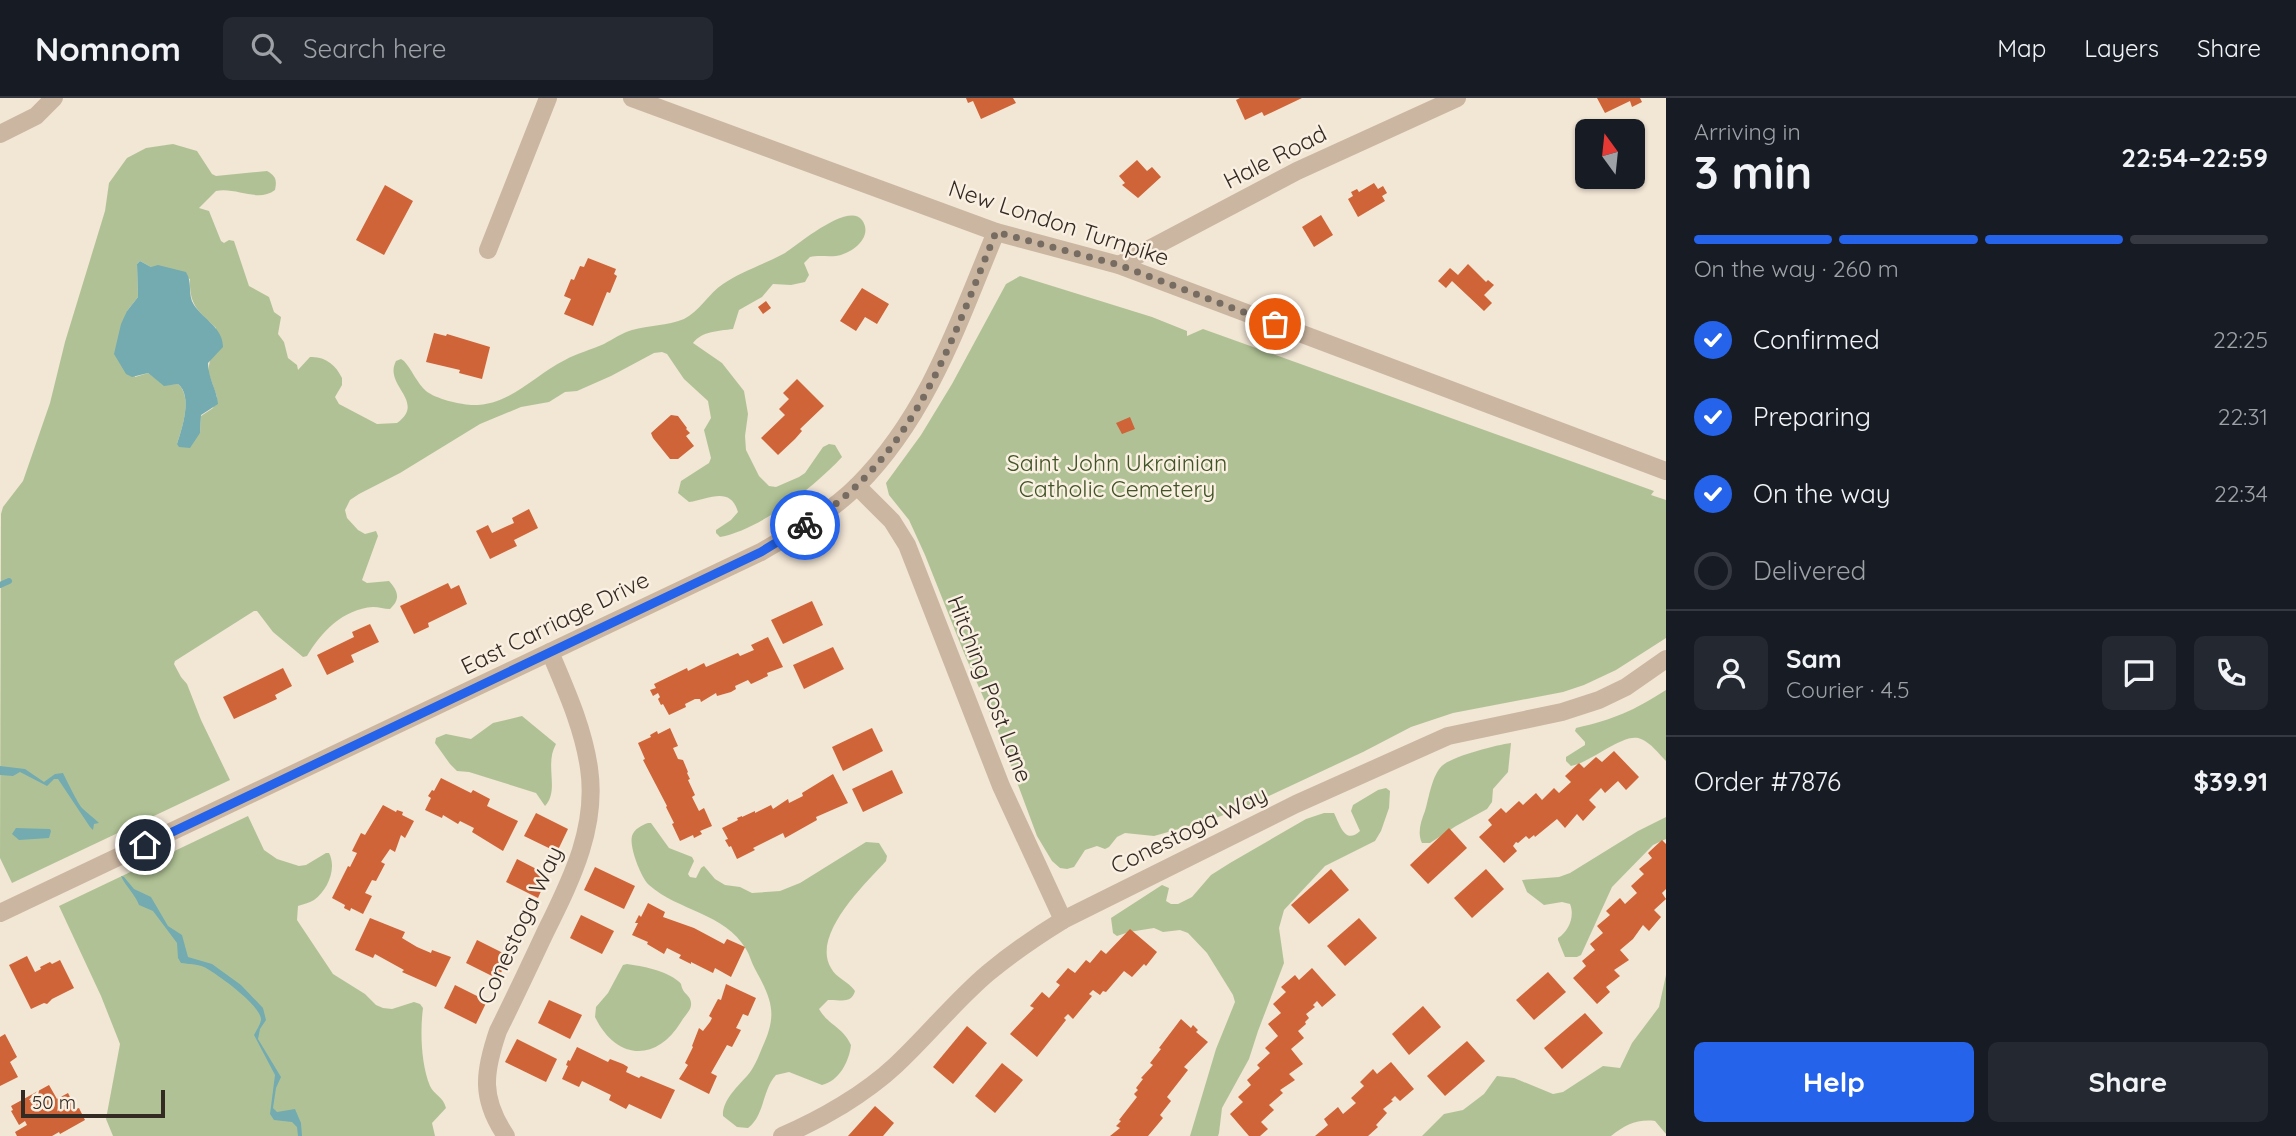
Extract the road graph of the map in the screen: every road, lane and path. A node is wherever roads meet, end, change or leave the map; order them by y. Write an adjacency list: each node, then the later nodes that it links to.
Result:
1 (54, 98): 5 (street)
2 (548, 98): 7 (street)
3 (632, 98): 6 (street, New London Turnpike)
4 (1457, 98): 8 (street, Hale Road)
5 (0, 134)
6 (996, 232): 8 (street, New London Turnpike); 10 (street, East Carriage Drive)
7 (488, 250)
8 (1119, 265): 9 (street, New London Turnpike)
9 (1666, 471)
10 (857, 486): 11 (street, East Carriage Drive); 14 (street, Hitching Post Lane)
11 (550, 652): 13 (street, East Carriage Drive); 15 (street, Conestoga Way)
12 (1666, 659): 14 (street, Conestoga Way)
13 (0, 913)
14 (1063, 920): 16 (street, Conestoga Way)
15 (506, 1136)
16 (782, 1136)

